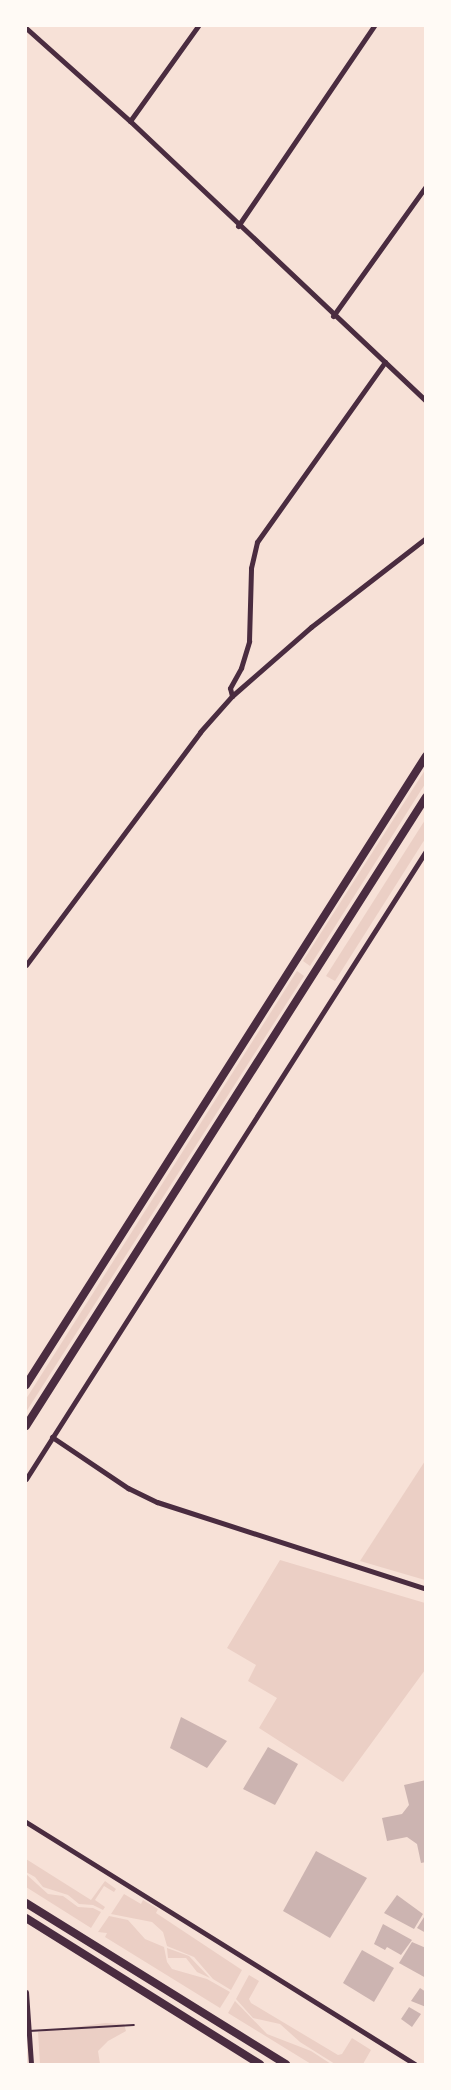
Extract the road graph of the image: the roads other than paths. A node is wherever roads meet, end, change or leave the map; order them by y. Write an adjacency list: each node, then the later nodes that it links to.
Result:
1 (198, 26): 4 (street)
2 (374, 26): 6 (street)
3 (26, 28): 4 (street)
4 (130, 121): 6 (street)
5 (426, 186): 7 (street)
6 (238, 226): 7 (street)
7 (333, 316): 8 (street)
8 (385, 362): 9 (street); 11 (street)
9 (426, 401)
10 (426, 538): 11 (street)
11 (232, 696): 15 (street)
12 (426, 756): 16 (main road)
13 (426, 797): 17 (main road)
14 (426, 851): 18 (street)
15 (26, 965)
16 (26, 1385)
17 (26, 1426)
18 (52, 1437): 19 (street); 20 (street)
19 (26, 1479)
20 (426, 1589)
21 (26, 1822): 31 (street)
22 (26, 1903): 30 (main road)
23 (26, 1918): 29 (main road)
24 (26, 1992): 25 (street)
25 (27, 2023): 27 (street)
26 (134, 2025): 27 (lane)
27 (28, 2031): 28 (street)
28 (31, 2064)
29 (260, 2064)
30 (286, 2064)
31 (415, 2064)

